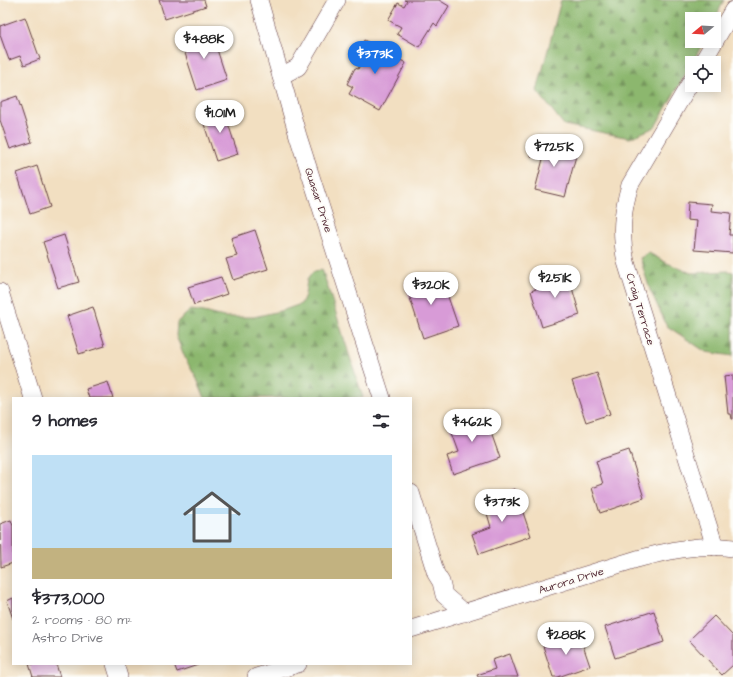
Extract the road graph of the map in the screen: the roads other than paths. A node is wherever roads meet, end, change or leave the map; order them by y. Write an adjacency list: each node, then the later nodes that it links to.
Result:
1 (259, 0): 5 (street, Quasar Drive)
2 (337, 0): 5 (street)
3 (733, 10): 4 (street)
4 (706, 56)
5 (281, 76): 9 (street, Quasar Drive)
6 (685, 92): 11 (street, Craig Terrace)
7 (0, 292): 8 (street)
8 (33, 397)
9 (382, 397)
10 (412, 496): 13 (street)
11 (715, 547): 12 (street, Aurora Drive); 13 (street, Aurora Drive)
12 (733, 548)
13 (465, 612): 14 (street, Aurora Drive)
14 (412, 629)
15 (115, 665): 17 (street)
16 (295, 665): 18 (street)
17 (119, 677)
18 (256, 677)

